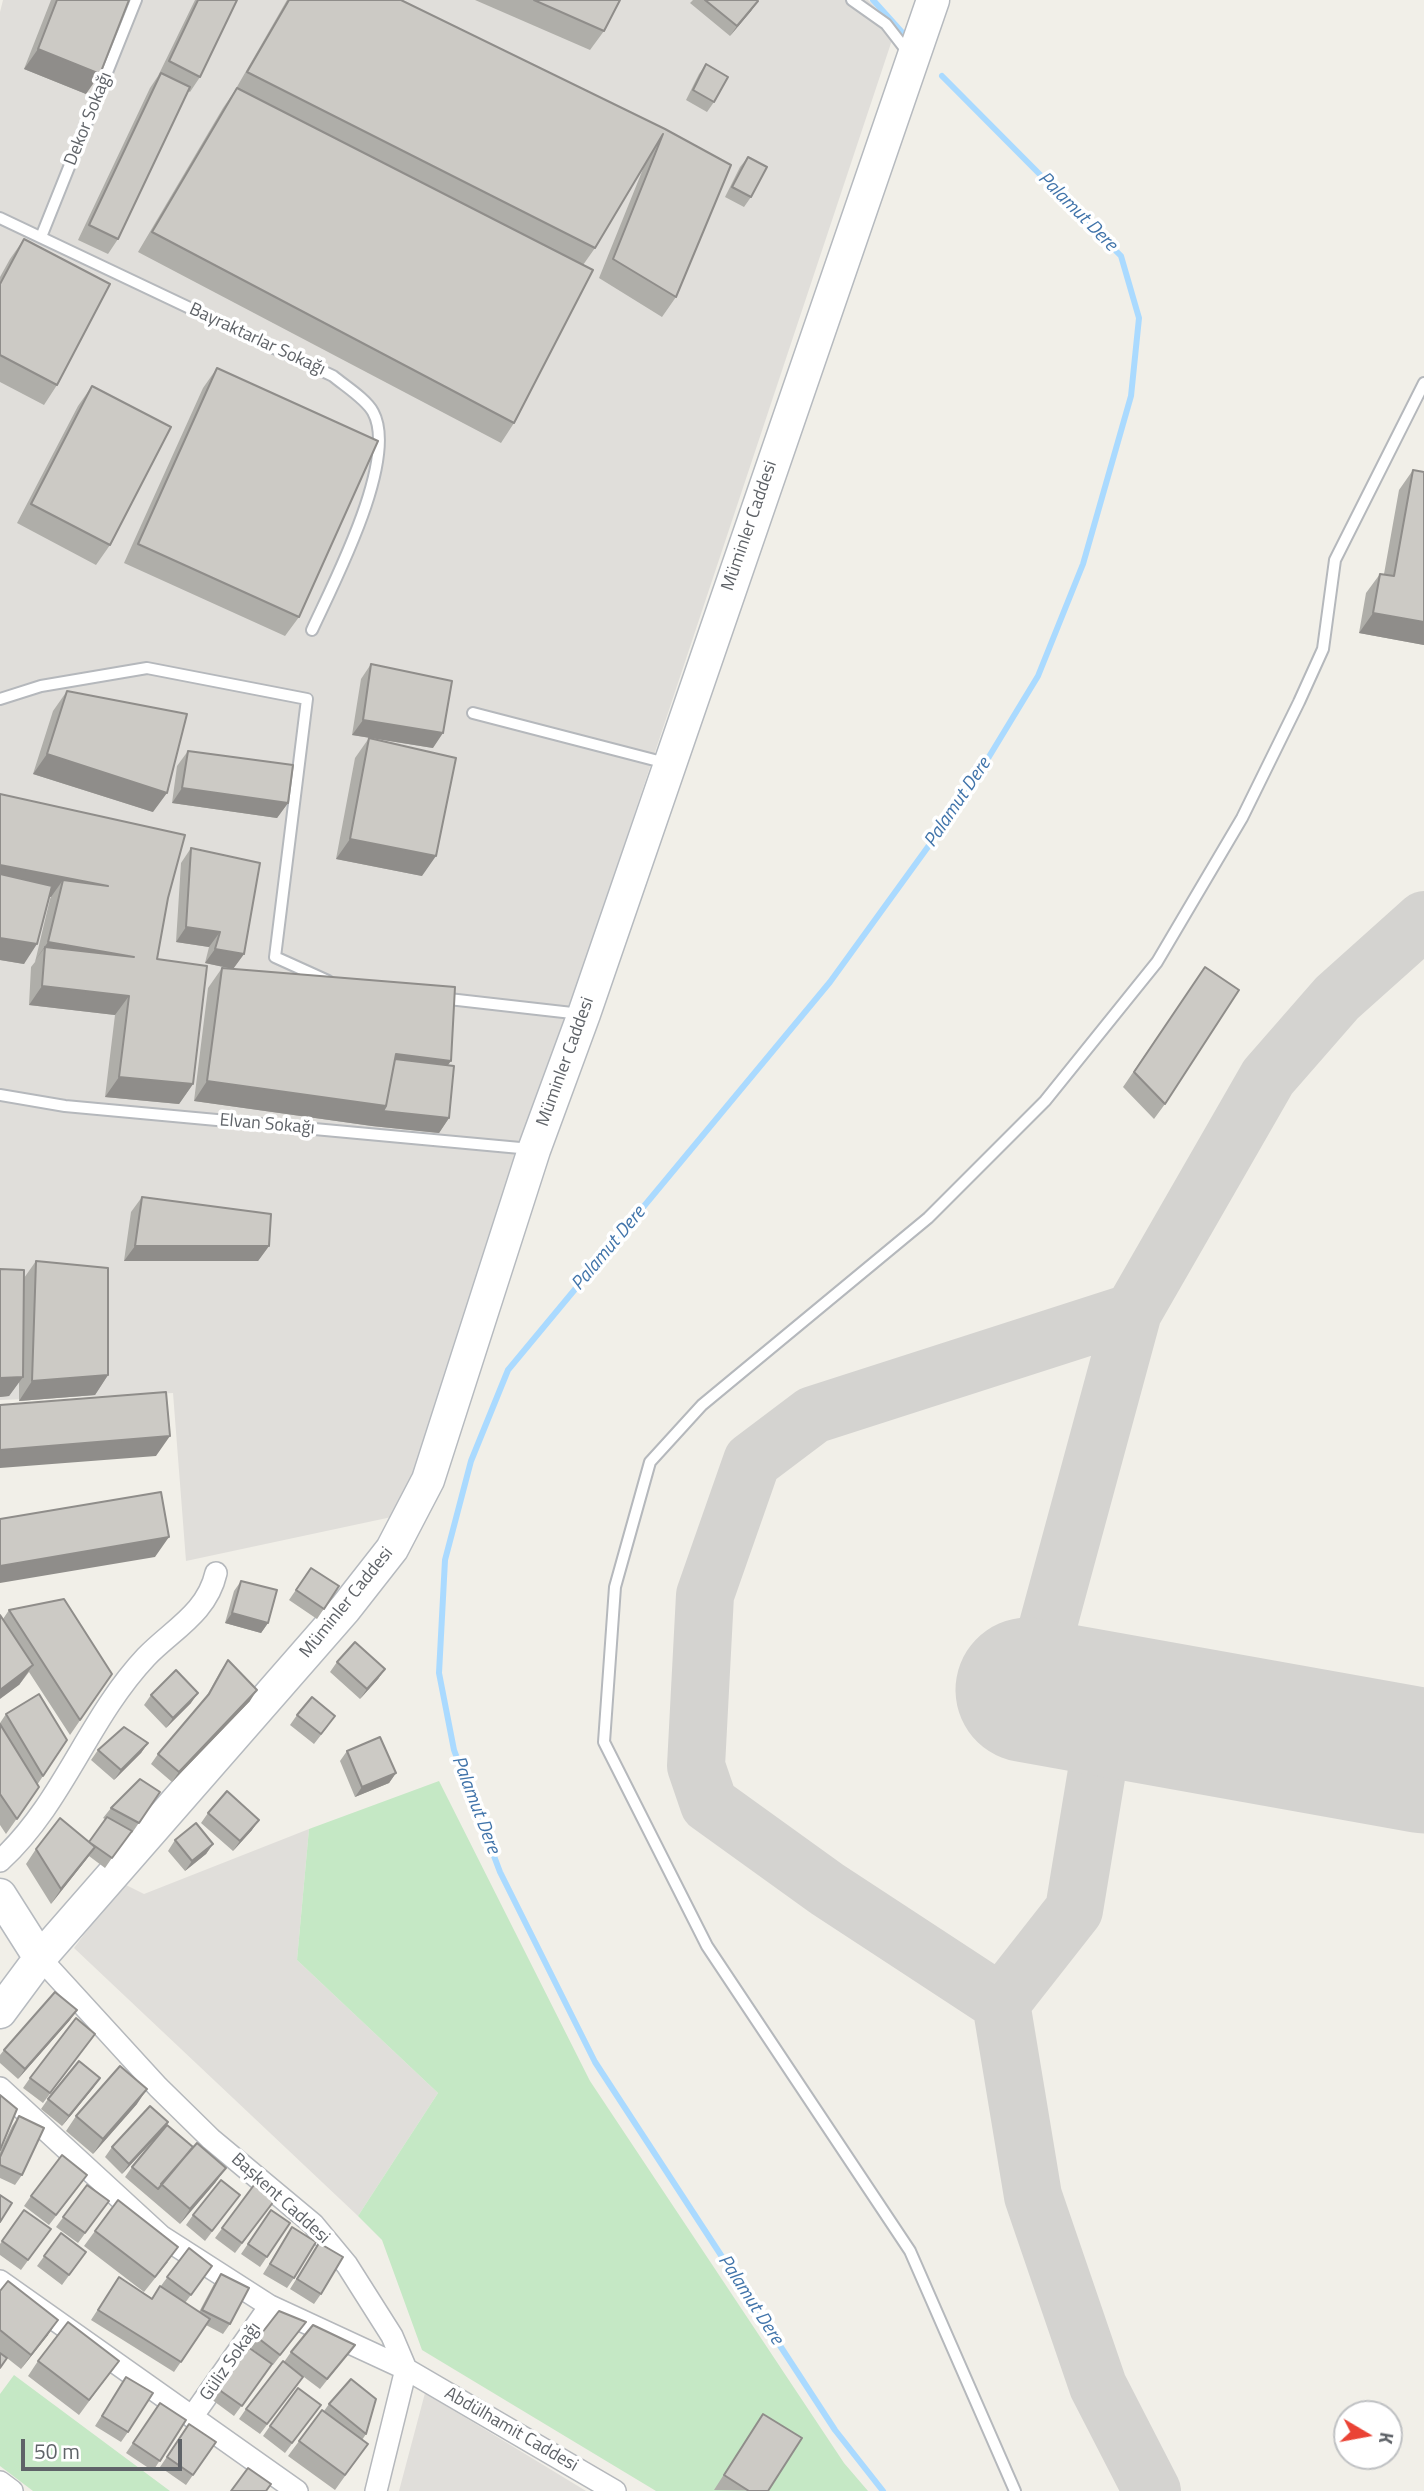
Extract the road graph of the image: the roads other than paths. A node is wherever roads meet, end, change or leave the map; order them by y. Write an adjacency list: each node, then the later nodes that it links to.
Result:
1 (136, 0): 6 (lane, Dekor Sokağı)
2 (852, 0): 4 (lane)
3 (933, 0): 4 (street, Müminler Caddesi)
4 (913, 58): 11 (street, Müminler Caddesi)
5 (0, 218): 6 (lane, Bayraktarlar Sokağı)
6 (41, 237): 8 (lane, Bayraktarlar Sokağı)
7 (1424, 383): 32 (lane)
8 (312, 630)
9 (0, 699): 12 (lane)
10 (472, 713): 11 (lane)
11 (669, 764): 14 (street, Müminler Caddesi)
12 (345, 985)
13 (434, 998): 14 (lane)
14 (584, 1014): 16 (street, Müminler Caddesi)
15 (0, 1095): 16 (lane, Elvan Sokağı)
16 (534, 1150): 20 (street, Müminler Caddesi)
17 (216, 1573): 18 (street)
18 (0, 1861)
19 (0, 1895): 20 (street)
20 (40, 1958): 21 (street, Müminler Caddesi); 25 (street, Başkent Caddesi)
21 (0, 2012)
22 (0, 2088): 24 (street, Abdülhamit Caddesi)
23 (0, 2281): 26 (street)
24 (270, 2306): 25 (street, Abdülhamit Caddesi); 26 (street, Güliz Sokağı)
25 (406, 2369): 30 (street); 31 (street, Abdülhamit Caddesi)
26 (192, 2417): 29 (street)
27 (0, 2482): 28 (street)
28 (12, 2491)
29 (296, 2491)
30 (376, 2491)
31 (615, 2491)
32 (1015, 2491)

